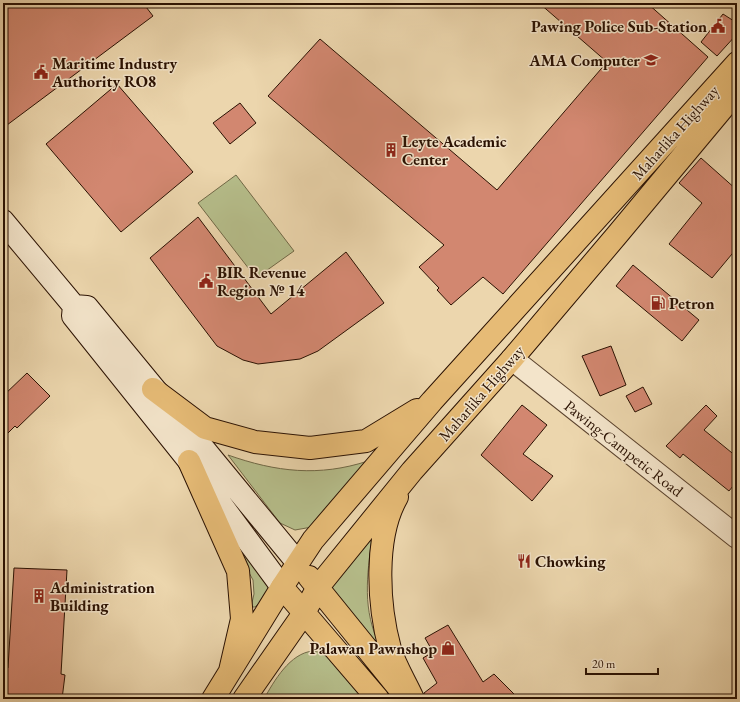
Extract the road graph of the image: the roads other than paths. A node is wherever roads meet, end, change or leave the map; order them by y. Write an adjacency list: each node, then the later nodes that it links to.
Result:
1 (737, 63): 7 (main road, Maharlika Highway)
2 (737, 91): 5 (main road, Maharlika Highway)
3 (3, 222): 4 (main road)
4 (74, 306): 6 (main road); 8 (main road)
5 (512, 359): 9 (main road, Maharlika Highway); 10 (main road, Pawing-Campetic Road)
6 (153, 389): 7 (main road); 11 (main road)
7 (432, 401): 11 (main road, Maharlika Highway)
8 (189, 462): 12 (main road); 15 (main road)
9 (412, 471): 13 (main road, Maharlika Highway); 20 (main road)
10 (737, 537)
11 (297, 562): 12 (main road, Maharlika Highway); 13 (main road)
12 (282, 587): 14 (main road); 15 (main road, Maharlika Highway)
13 (318, 587): 14 (main road, Maharlika Highway); 19 (main road)
14 (304, 613): 17 (main road, Maharlika Highway); 18 (main road)
15 (230, 671): 16 (main road, Maharlika Highway)
16 (213, 699)
17 (244, 699)
18 (378, 699)
19 (408, 699)
20 (413, 699)

